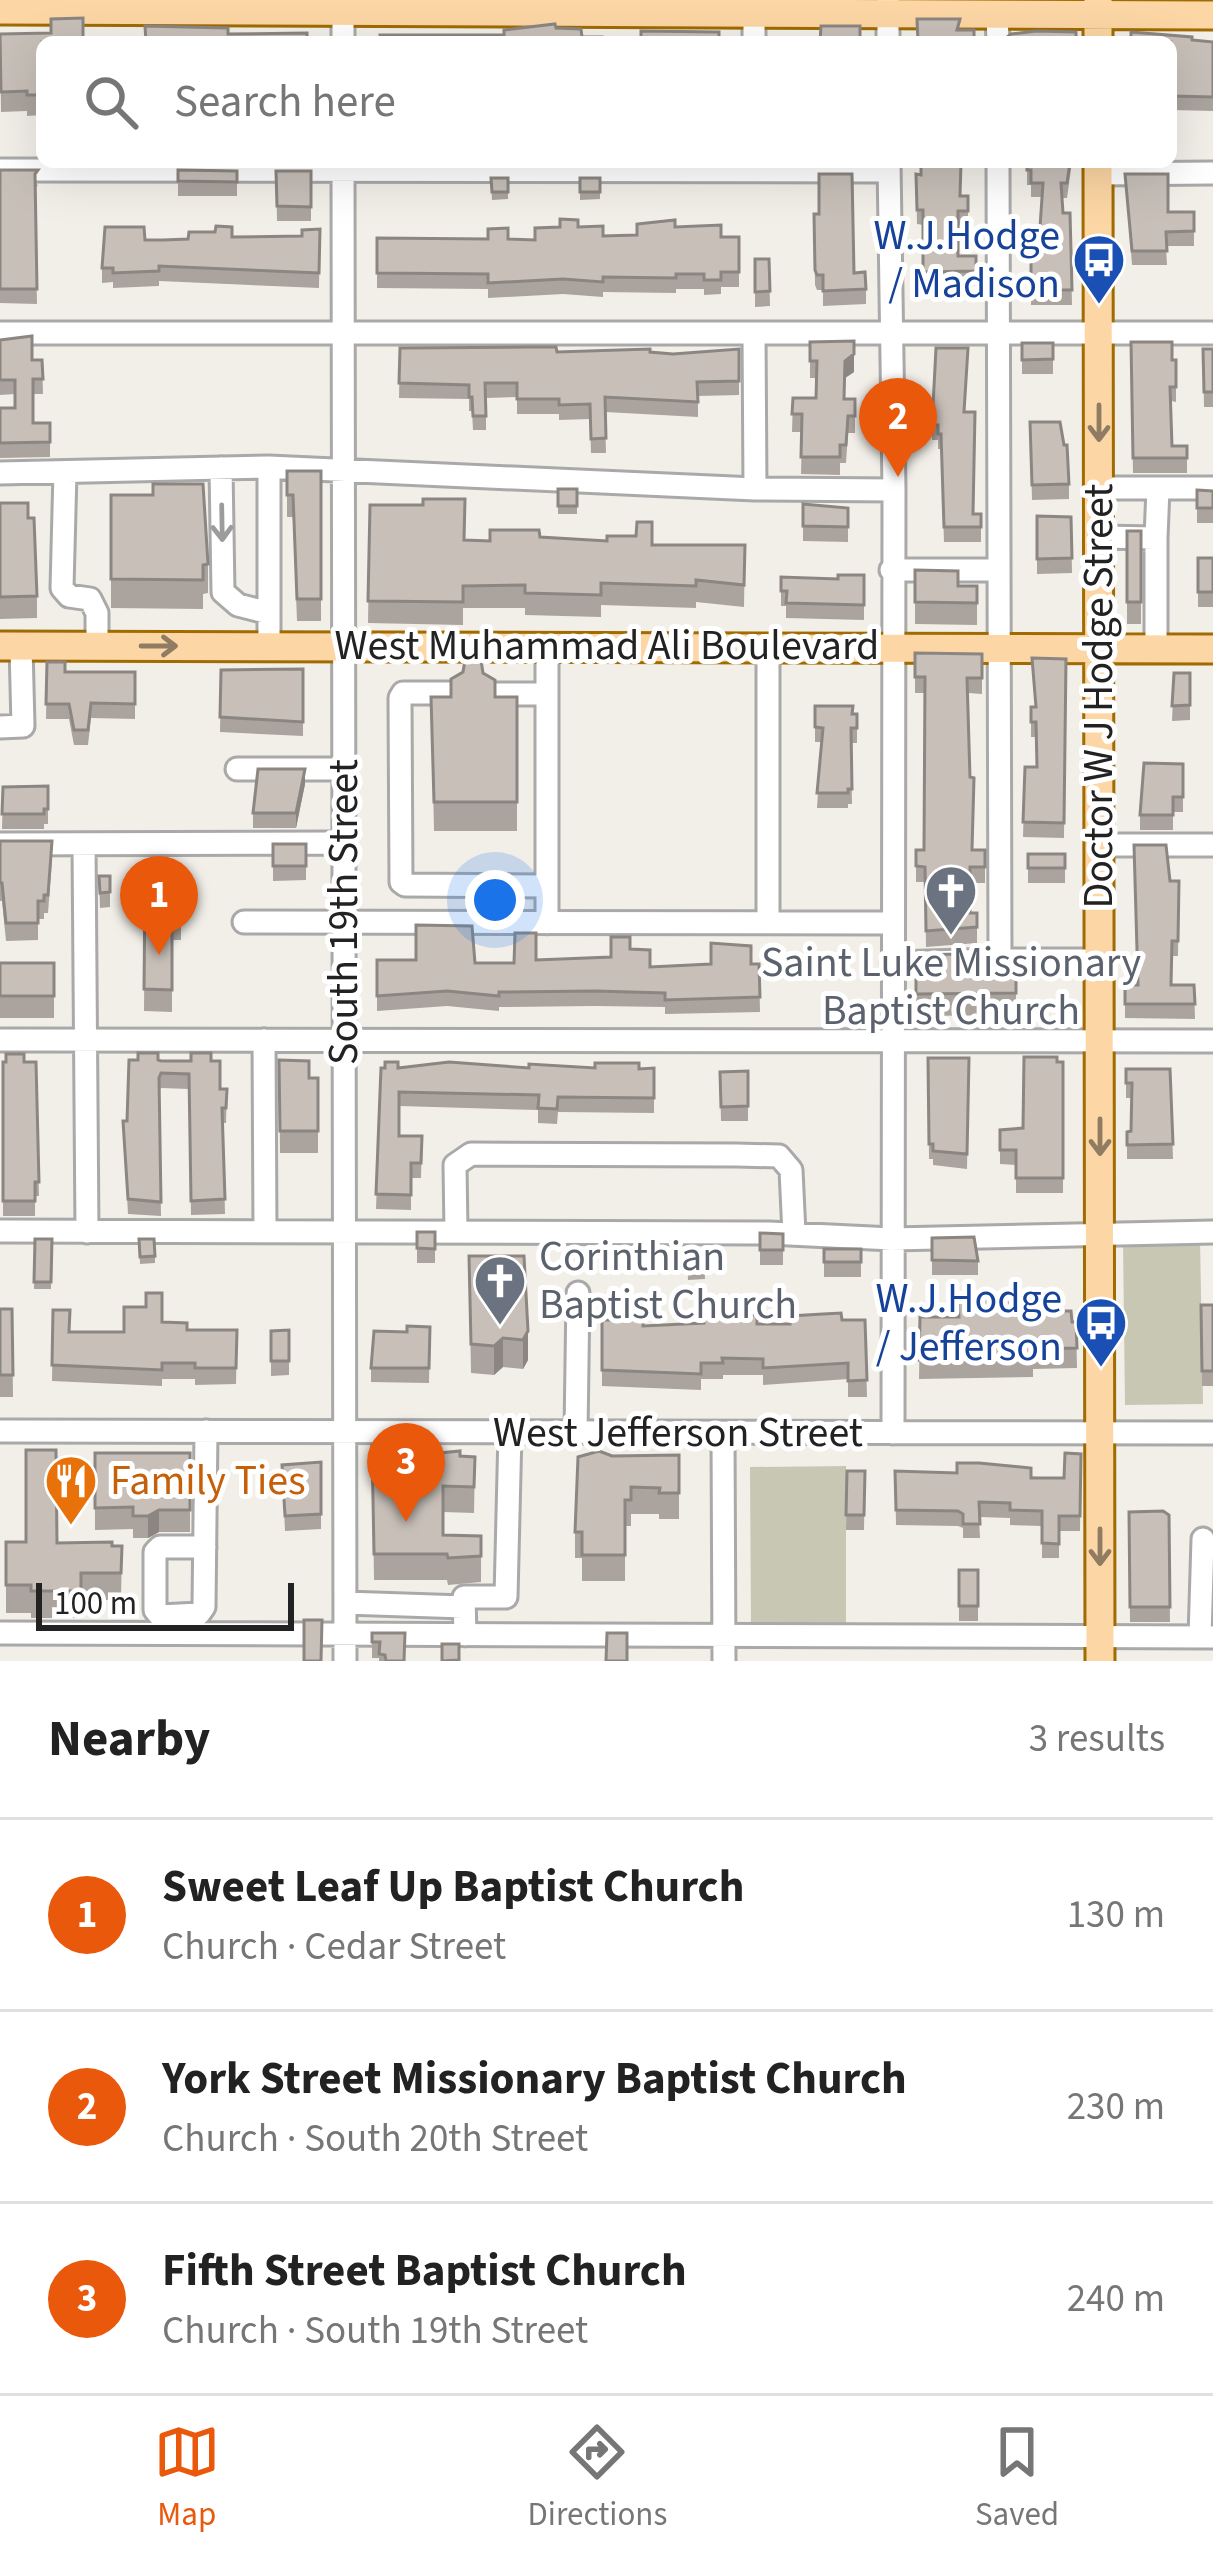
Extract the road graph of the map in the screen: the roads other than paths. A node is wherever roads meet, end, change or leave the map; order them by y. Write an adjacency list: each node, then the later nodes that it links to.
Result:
1 (82, 5): 2 (main road); 3 (main road)
2 (343, 6): 7 (main road)
3 (0, 10)
4 (1213, 15): 6 (main road)
5 (888, 19): 7 (main road); 8 (main road)
6 (1098, 19): 8 (main road)
7 (754, 28)
8 (998, 28)
9 (172, 168): 14 (street)
10 (343, 168): 17 (street, South 19th Street)
11 (889, 168): 19 (street)
12 (998, 168): 20 (street)
13 (1098, 168): 15 (street); 21 (main road, Doctor W J Hodge Street)
14 (0, 170)
15 (1213, 173)
16 (0, 333): 17 (street)
17 (342, 333): 18 (street); 25 (street, South 19th Street)
18 (754, 333): 19 (street); 31 (street)
19 (892, 333): 20 (street); 32 (street)
20 (998, 333): 21 (street); 36 (street)
21 (1099, 333): 22 (street); 28 (main road, Doctor W J Hodge Street, one-way to 28)
22 (1213, 333)
23 (268, 467): 24 (street); 25 (street); 37 (street)
24 (221, 468): 26 (street); 37 (street, one-way to 37)
25 (344, 470): 31 (street); 41 (street, South 19th Street)
26 (64, 472): 27 (street); 39 (street)
27 (0, 473)
28 (1099, 488): 29 (street); 33 (main road, Doctor W J Hodge Street)
29 (1158, 488): 30 (street); 34 (street)
30 (1213, 488)
31 (755, 489): 32 (street)
32 (894, 490): 35 (street)
33 (1100, 537): 34 (street); 46 (main road, Doctor W J Hodge Street)
34 (1156, 538): 47 (street)
35 (891, 570): 36 (street); 44 (street)
36 (999, 570): 45 (street)
37 (269, 613): 40 (street)
38 (11, 646): 39 (main road, West Muhammad Ali Boulevard); 52 (street)
39 (97, 646): 40 (main road, West Muhammad Ali Boulevard, one-way to 40)
40 (269, 646): 41 (main road, West Muhammad Ali Boulevard)
41 (343, 646): 42 (main road, West Muhammad Ali Boulevard); 54 (street, South 19th Street)
42 (547, 646): 43 (main road, West Muhammad Ali Boulevard); 51 (street)
43 (768, 646): 44 (main road, West Muhammad Ali Boulevard); 64 (street)
44 (891, 647): 45 (main road, West Muhammad Ali Boulevard); 65 (street)
45 (999, 648): 46 (main road, West Muhammad Ali Boulevard); 66 (street)
46 (1100, 648): 47 (main road, West Muhammad Ali Boulevard); 57 (main road, Doctor W J Hodge Street)
47 (1156, 649): 48 (main road, West Muhammad Ali Boulevard)
48 (1213, 649)
49 (452, 693): 60 (street)
50 (495, 694): 51 (street)
51 (547, 694): 60 (street)
52 (0, 727)
53 (237, 769): 54 (street)
54 (343, 769): 59 (street, South 19th Street)
55 (0, 844): 56 (street)
56 (84, 844): 59 (street); 70 (street)
57 (1099, 844): 58 (street); 67 (main road, Doctor W J Hodge Street)
58 (1213, 845)
59 (343, 847): 62 (street, South 19th Street)
60 (547, 886): 63 (street)
61 (244, 922): 62 (street)
62 (343, 923): 63 (street); 72 (street, South 19th Street)
63 (547, 923): 64 (street)
64 (768, 923): 65 (street)
65 (892, 923): 68 (street)
66 (1000, 960): 67 (street); 68 (street)
67 (1100, 960): 74 (main road, Doctor W J Hodge Street)
68 (892, 963): 73 (street)
69 (0, 1040): 70 (street)
70 (86, 1040): 71 (street); 77 (street)
71 (264, 1040): 72 (street); 78 (street)
72 (344, 1040): 73 (street); 82 (street, South 19th Street)
73 (892, 1040): 74 (street); 84 (street)
74 (1100, 1040): 75 (street); 80 (main road, Doctor W J Hodge Street, one-way to 80)
75 (1213, 1041)
76 (0, 1231): 77 (street)
77 (87, 1232): 78 (street)
78 (265, 1232): 82 (street)
79 (456, 1232): 82 (street); 83 (street); 83 (street)
80 (1100, 1232): 81 (street); 84 (street); 94 (main road, Doctor W J Hodge Street)
81 (1213, 1232)
82 (344, 1233): 90 (street, South 19th Street)
83 (794, 1234): 84 (street)
84 (892, 1239): 92 (street)
85 (578, 1294): 89 (street)
86 (0, 1431): 87 (street, West Jefferson Street)
87 (206, 1431): 90 (street, West Jefferson Street); 96 (street)
88 (510, 1432): 89 (street, West Jefferson Street); 90 (street, West Jefferson Street); 98 (street)
89 (576, 1432): 91 (street, West Jefferson Street)
90 (344, 1433): 97 (street, South 19th Street)
91 (723, 1433): 92 (street, West Jefferson Street); 102 (street)
92 (893, 1433): 94 (street, West Jefferson Street)
93 (1213, 1433): 94 (street, West Jefferson Street)
94 (1101, 1434): 104 (main road, Doctor W J Hodge Street, one-way to 104)
95 (1203, 1539): 103 (street)
96 (205, 1547)
97 (345, 1603): 98 (street); 101 (street, South 19th Street)
98 (464, 1607): 100 (street)
99 (0, 1633): 101 (street)
100 (465, 1634): 101 (street); 102 (street)
101 (344, 1635): 105 (street, South 19th Street)
102 (724, 1635): 104 (street); 106 (street)
103 (1206, 1637): 104 (street)
104 (1100, 1649)
105 (345, 1661)
106 (724, 1661)

